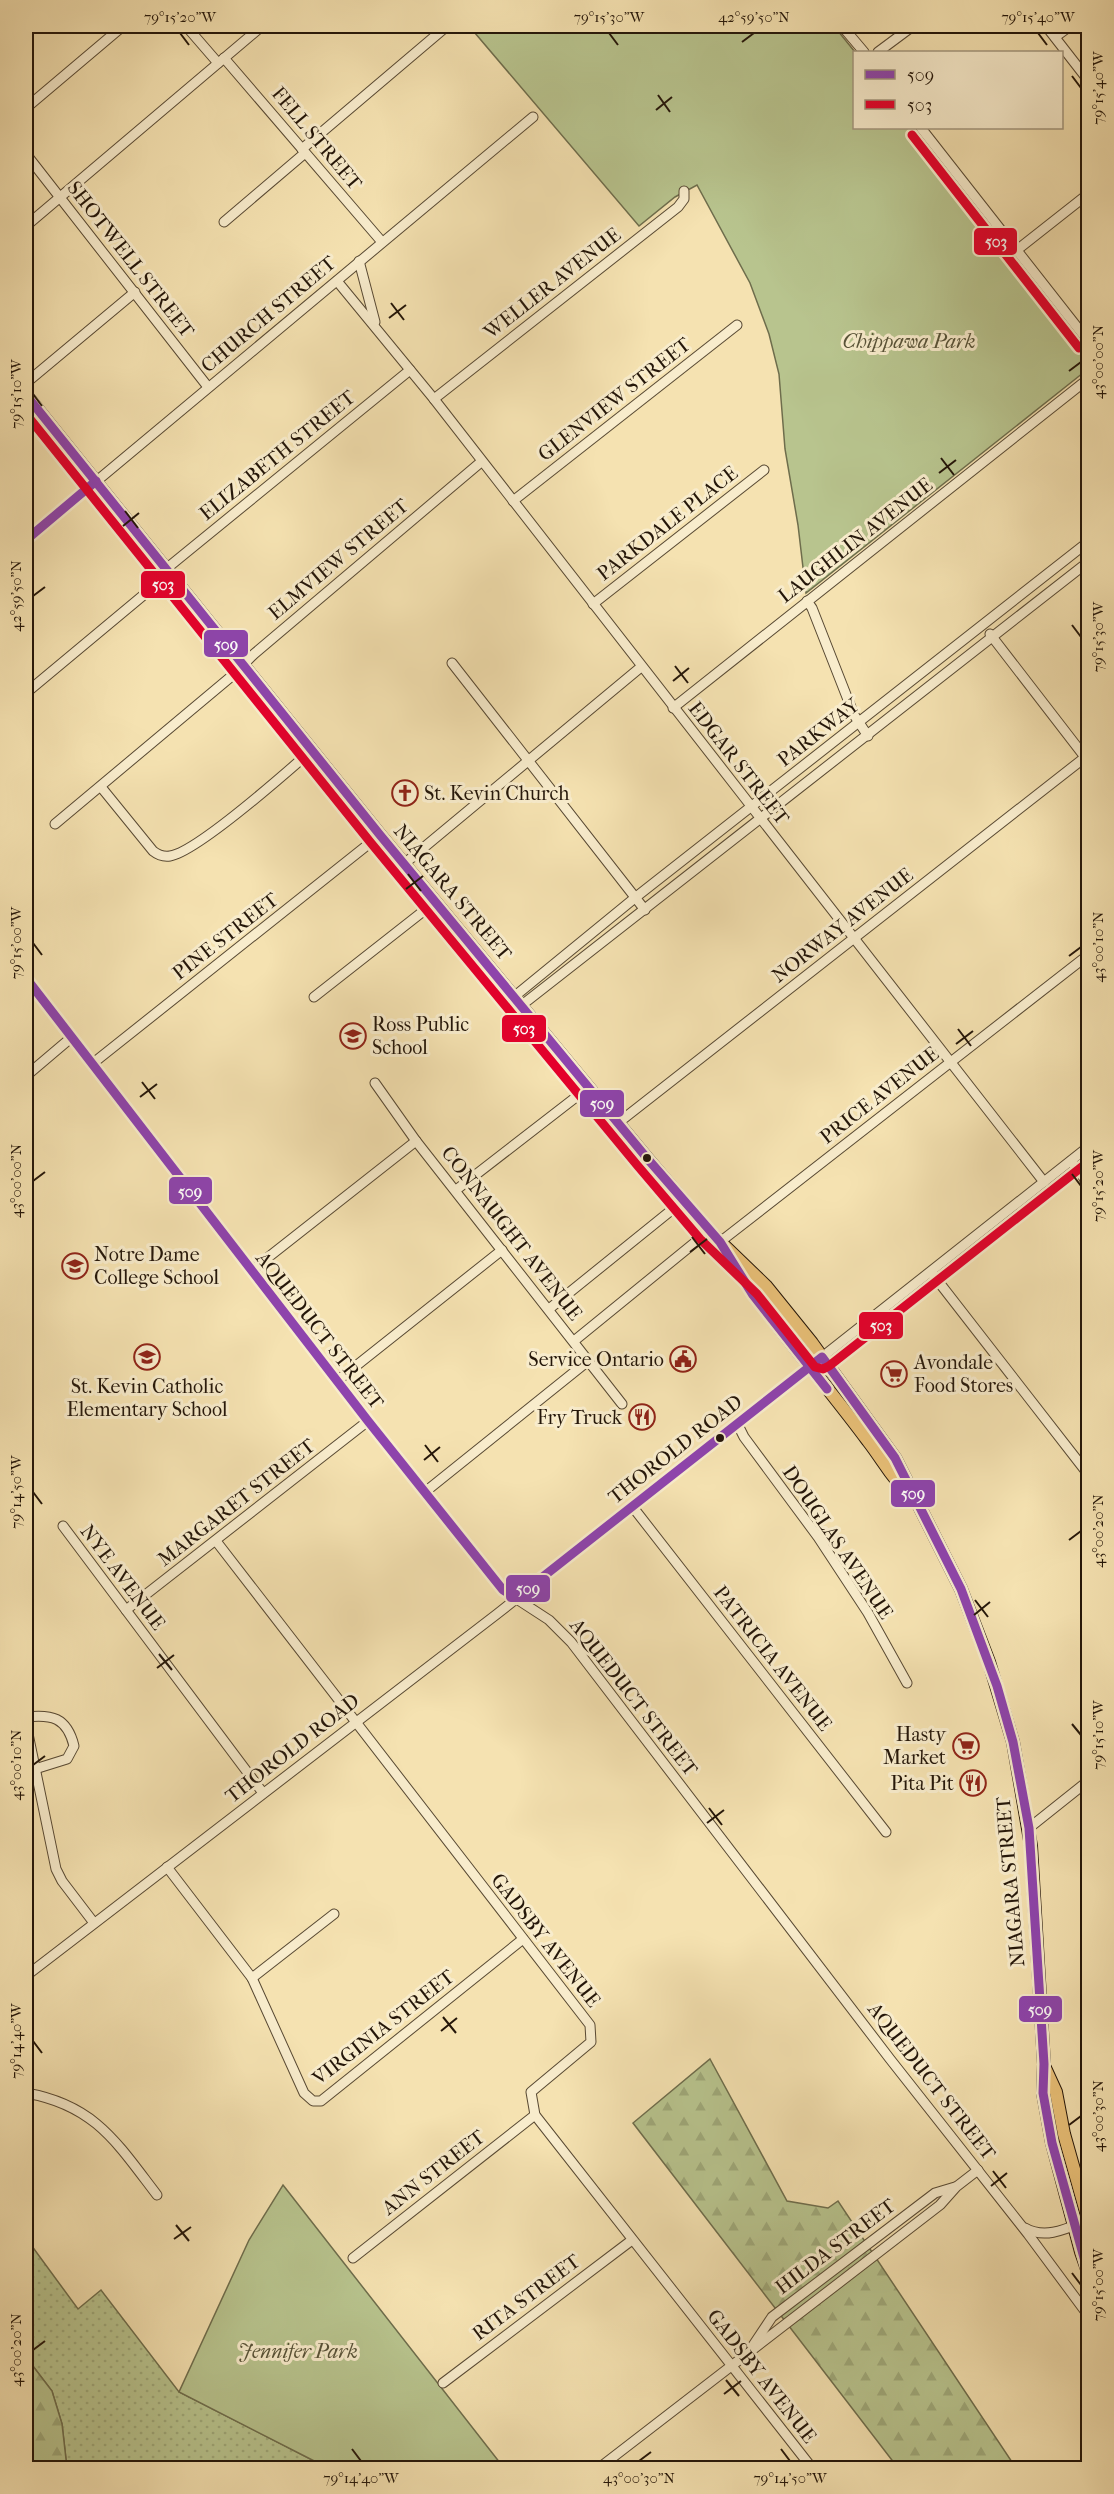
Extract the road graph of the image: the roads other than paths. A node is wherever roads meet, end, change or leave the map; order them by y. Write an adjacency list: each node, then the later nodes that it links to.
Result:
1 (123, 26): 14 (street)
2 (186, 26): 12 (street, FELL STREET)
3 (262, 26): 12 (street)
4 (447, 26): 17 (street)
5 (842, 26): 10 (street)
6 (913, 26): 11 (street)
7 (1046, 26): 9 (street)
8 (1070, 26): 9 (street)
9 (1055, 37): 13 (street)
10 (863, 51)
11 (879, 51)
12 (221, 60): 17 (street, FELL STREET); 21 (street)
13 (1089, 80)
14 (26, 108)
15 (533, 117): 24 (street, CHURCH STREET)
16 (922, 129): 25 (street)
17 (304, 151): 22 (street); 24 (street, FELL STREET)
18 (26, 154): 21 (street, SHOTWELL STREET)
19 (684, 191): 37 (street, WELLER AVENUE)
20 (1089, 194): 25 (street)
21 (59, 197): 23 (street); 28 (street, SHOTWELL STREET)
22 (224, 222)
23 (26, 226)
24 (382, 242): 26 (street, CHURCH STREET)
25 (1017, 250): 31 (street)
26 (359, 261): 27 (street, CHURCH STREET); 30 (street)
27 (337, 281): 30 (street, EDGAR STREET); 35 (street, CHURCH STREET)
28 (135, 292): 34 (street); 35 (street, SHOTWELL STREET)
29 (737, 325): 41 (street, GLENVIEW STREET)
30 (378, 327): 32 (street, EDGAR STREET)
31 (1089, 341)
32 (410, 370): 37 (street, EDGAR STREET); 46 (street, ELIZABETH STREET)
33 (1089, 379): 47 (street, LAUGHLIN AVENUE)
34 (26, 383)
35 (208, 387): 40 (street, CHURCH STREET)
36 (26, 395): 40 (main road, NIAGARA STREET)
37 (434, 399): 38 (street, EDGAR STREET)
38 (482, 462): 41 (street, EDGAR STREET); 52 (street, ELMVIEW STREET)
39 (764, 470): 48 (street, PARKDALE PLACE)
40 (96, 481): 42 (street, CHURCH STREET); 46 (main road, NIAGARA STREET)
41 (513, 501): 48 (street, EDGAR STREET)
42 (26, 540)
43 (1089, 542): 44 (street, PARKWAY)
44 (1080, 549): 45 (street); 49 (street, PARKWAY)
45 (1089, 561): 50 (street, PARKWAY)
46 (168, 571): 52 (main road, NIAGARA STREET); 54 (street, ELIZABETH STREET)
47 (807, 601): 55 (street, LAUGHLIN AVENUE); 56 (street)
48 (593, 604): 53 (street, EDGAR STREET)
49 (983, 626): 50 (street); 56 (street, PARKWAY)
50 (992, 637): 57 (street, PARKWAY); 59 (street)
51 (452, 663): 60 (street)
52 (243, 665): 58 (main road, NIAGARA STREET); 61 (street, ELMVIEW STREET)
53 (641, 666): 55 (street, EDGAR STREET); 60 (street)
54 (26, 693)
55 (673, 708): 62 (street, EDGAR STREET)
56 (858, 722): 57 (street); 62 (street, PARKWAY)
57 (868, 736): 63 (street, PARKWAY)
58 (312, 750): 61 (street); 65 (main road, NIAGARA STREET)
59 (1088, 758): 70 (street, NORWAY AVENUE)
60 (530, 760): 66 (street); 67 (street)
61 (101, 787): 64 (street, ELMVIEW STREET)
62 (751, 807): 63 (street, EDGAR STREET); 67 (street, PARKWAY)
63 (760, 820): 69 (street, PARKWAY); 70 (street, EDGAR STREET)
64 (55, 824)
65 (380, 835): 66 (main road, NIAGARA STREET); 77 (street, PINE STREET)
66 (404, 864): 68 (main road, NIAGARA STREET)
67 (636, 897): 69 (street); 74 (street, PARKWAY)
68 (435, 902): 73 (street); 74 (main road, NIAGARA STREET)
69 (645, 910): 74 (street, PARKWAY)
70 (854, 939): 76 (street, EDGAR STREET); 81 (street, NORWAY AVENUE)
71 (1089, 955): 76 (street, PRICE AVENUE)
72 (26, 978): 75 (street, AQUEDUCT STREET)
73 (314, 997)
74 (519, 1001): 80 (main road, NIAGARA STREET)
75 (72, 1037): 77 (street, AQUEDUCT STREET); 78 (street)
76 (951, 1063): 85 (street, EDGAR STREET); 90 (street, PRICE AVENUE)
77 (92, 1064): 92 (street, AQUEDUCT STREET)
78 (26, 1076)
79 (375, 1083): 82 (street, CONNAUGHT AVENUE)
80 (589, 1087): 81 (main road, NIAGARA STREET); 86 (street)
81 (618, 1123): 88 (main road, NIAGARA STREET)
82 (417, 1141): 86 (street, CONNAUGHT AVENUE); 92 (street)
83 (1089, 1148): 84 (street, THOROLD ROAD)
84 (1071, 1161): 85 (street, THOROLD ROAD); 87 (street)
85 (1044, 1182): 93 (street, THOROLD ROAD)
86 (456, 1190): 91 (street, CONNAUGHT AVENUE)
87 (1089, 1190)
88 (684, 1200): 89 (main road, NIAGARA STREET); 94 (street)
89 (709, 1231): 90 (main road, NIAGARA STREET); 95 (street)
90 (720, 1242): 96 (main road, NIAGARA STREET); 98 (main road, NIAGARA STREET)
91 (502, 1250): 94 (street, CONNAUGHT AVENUE); 99 (street)
92 (252, 1270): 99 (street, AQUEDUCT STREET)
93 (931, 1272): 96 (street, THOROLD ROAD); 103 (street)
94 (549, 1309): 95 (street, CONNAUGHT AVENUE)
95 (574, 1341): 97 (street, CONNAUGHT AVENUE)
96 (822, 1357): 98 (street, THOROLD ROAD); 105 (main road, NIAGARA STREET)
97 (588, 1361): 100 (street, CONNAUGHT AVENUE); 104 (street)
98 (810, 1366): 102 (street, THOROLD ROAD); 105 (main road, NIAGARA STREET)
99 (337, 1381): 101 (street, AQUEDUCT STREET)
100 (622, 1404)
101 (368, 1421): 104 (street, AQUEDUCT STREET); 108 (street, MARGARET STREET)
102 (737, 1423): 106 (street, THOROLD ROAD); 111 (street, DOUGLAS AVENUE)
103 (1089, 1474)
104 (425, 1492): 109 (street, AQUEDUCT STREET)
105 (916, 1501): 118 (main road, NIAGARA STREET)
106 (632, 1506): 109 (street, THOROLD ROAD); 119 (street, PATRICIA AVENUE)
107 (63, 1527): 110 (street, NYE AVENUE)
108 (216, 1541): 110 (street, MARGARET STREET); 113 (street, GADSBY AVENUE)
109 (516, 1598): 113 (street, THOROLD ROAD); 129 (street, AQUEDUCT STREET)
110 (126, 1610): 117 (street, NYE AVENUE)
111 (907, 1683)
112 (26, 1717): 115 (street)
113 (355, 1722): 117 (street, THOROLD ROAD); 123 (street, GADSBY AVENUE)
114 (26, 1724): 115 (street)
115 (35, 1769): 122 (street)
116 (1089, 1781): 118 (street)
117 (263, 1793): 120 (street, THOROLD ROAD)
118 (1029, 1828): 126 (main road, NIAGARA STREET)
119 (886, 1832)
120 (167, 1866): 122 (street, THOROLD ROAD); 125 (street, VIRGINIA STREET)
121 (334, 1914): 125 (street)
122 (94, 1923): 124 (street, THOROLD ROAD)
123 (523, 1939): 125 (street, VIRGINIA STREET); 128 (street, GADSBY AVENUE)
124 (26, 1976)
125 (252, 1978)
126 (1044, 2064): 131 (main road, NIAGARA STREET); 132 (main road, NIAGARA STREET)
127 (26, 2093): 130 (street)
128 (535, 2115): 134 (street, GADSBY AVENUE); 135 (street, ANN STREET)
129 (978, 2170): 133 (street, AQUEDUCT STREET); 138 (street, HILDA STREET)
130 (157, 2195)
131 (1089, 2219): 132 (street)
132 (1074, 2225): 133 (street); 136 (main road, NIAGARA STREET)
133 (1023, 2227): 137 (street, AQUEDUCT STREET)
134 (632, 2240): 138 (street, GADSBY AVENUE); 139 (street, RITA STREET)
135 (353, 2258)
136 (1089, 2272)
137 (1088, 2319)
138 (732, 2366): 140 (street, HILDA STREET); 141 (street, GADSBY AVENUE)
139 (443, 2383)
140 (599, 2469)
141 (812, 2469)

